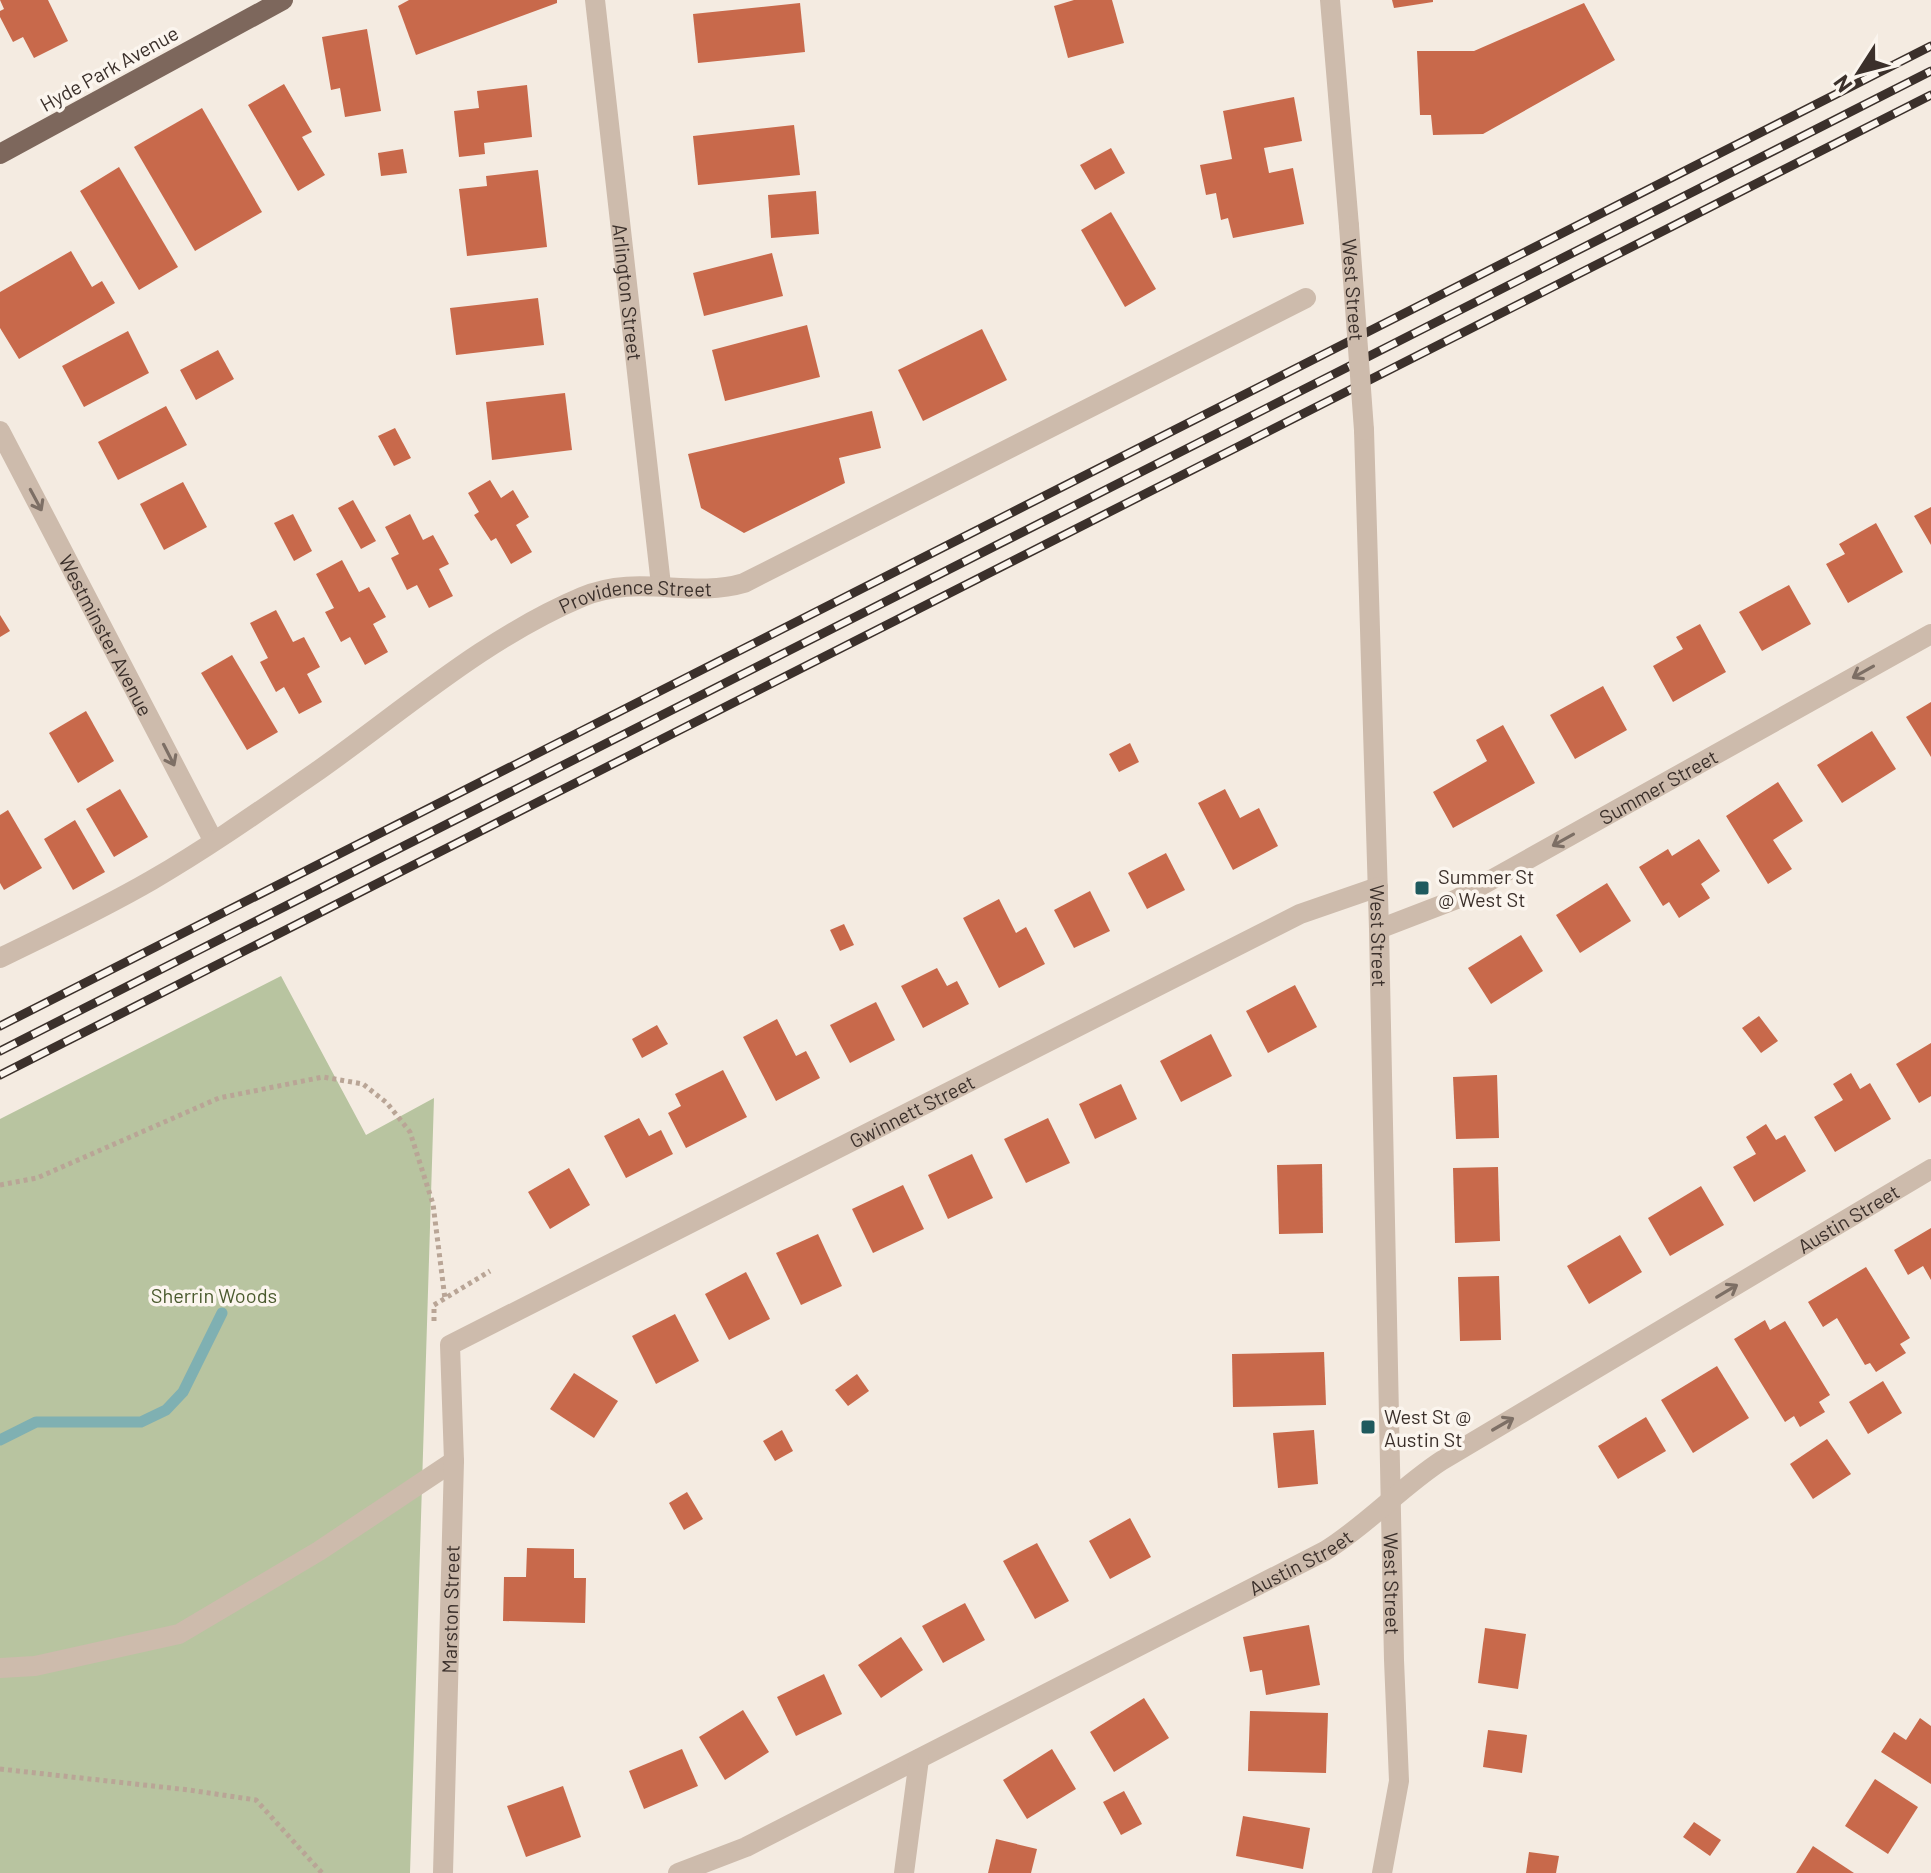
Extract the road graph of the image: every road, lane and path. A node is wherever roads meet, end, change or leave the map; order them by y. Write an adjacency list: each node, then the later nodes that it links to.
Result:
1 (283, 0): 4 (main road, Hyde Park Avenue)
2 (595, 0): 7 (street, Arlington Street)
3 (1330, 0): 10 (street, West Street, bridge)
4 (0, 154)
5 (1306, 298): 7 (street, Providence Street)
6 (0, 431): 9 (street, Westminster Avenue, one-way to 9)
7 (661, 585): 9 (street, Providence Street)
8 (1931, 634): 11 (street, Summer Street, one-way to 11)
9 (213, 840): 12 (street, Providence Street)
10 (1378, 887): 11 (street, West Street); 16 (street, Gwinnett Street)
11 (1379, 929): 18 (street, West Street)
12 (0, 958)
13 (1931, 1169): 18 (street, Austin Street, one-way to 13)
14 (0, 1185): 15 (path)
15 (445, 1299)
16 (450, 1345): 17 (street, Marston Street)
17 (454, 1461): 19 (street); 23 (street, Marston Street)
18 (1392, 1498): 20 (street, Austin Street); 26 (street, West Street)
19 (0, 1668)
20 (919, 1759): 24 (street, Austin Street); 25 (street)
21 (0, 1769): 22 (path)
22 (322, 1873)
23 (443, 1873)
24 (678, 1873)
25 (904, 1873)
26 (1382, 1873)

